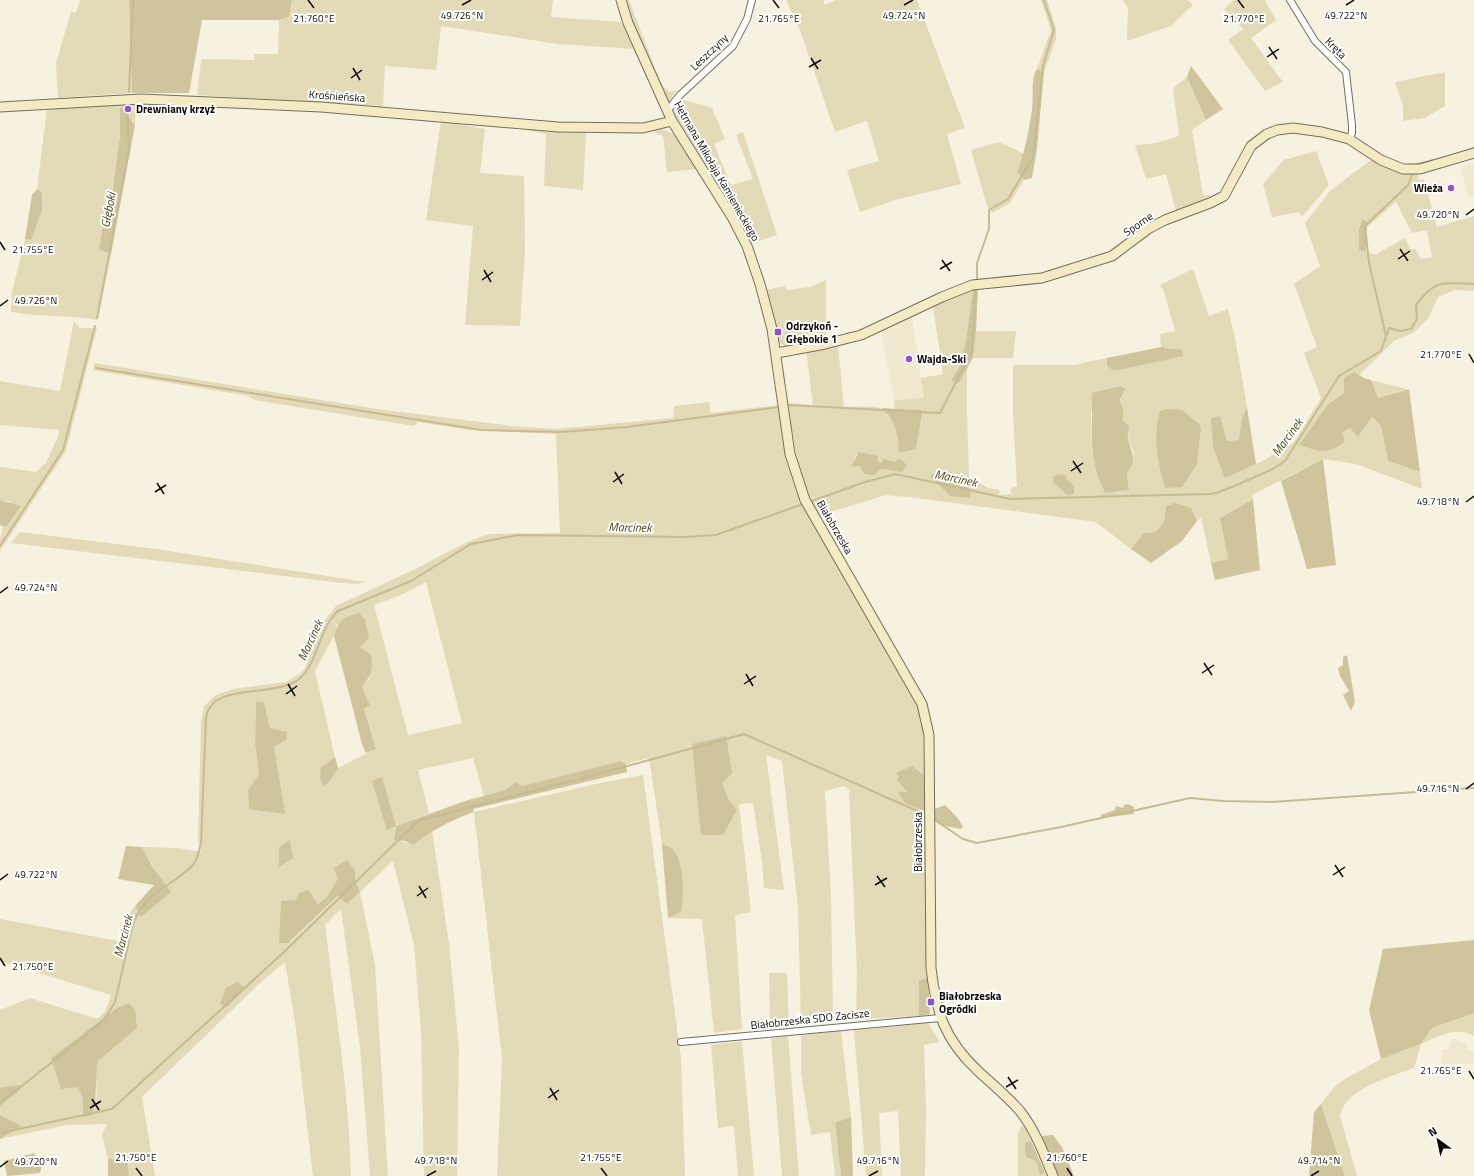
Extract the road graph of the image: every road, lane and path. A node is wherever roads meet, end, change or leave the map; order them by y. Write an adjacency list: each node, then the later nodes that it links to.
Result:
1 (620, 0): 5 (street, Hetmana Mikołaja Kamienieckiego)
2 (752, 0): 5 (street, Leszczyny)
3 (1290, 0): 7 (street, Kręta)
4 (0, 107): 6 (street, Krośnieńska)
5 (667, 111): 6 (street, Hetmana Mikołaja Kamienieckiego)
6 (672, 120): 9 (street, Hetmana Mikołaja Kamienieckiego)
7 (1349, 139): 8 (street, Sporne); 9 (street, Sporne)
8 (1474, 153)
9 (780, 352): 10 (street, Hetmana Mikołaja Kamienieckiego)
10 (807, 503): 11 (street, Białobrzeska)
11 (940, 1018): 12 (street, Białobrzeska SDO Zacisze); 13 (street, Białobrzeska)
12 (681, 1042)
13 (1053, 1176)

